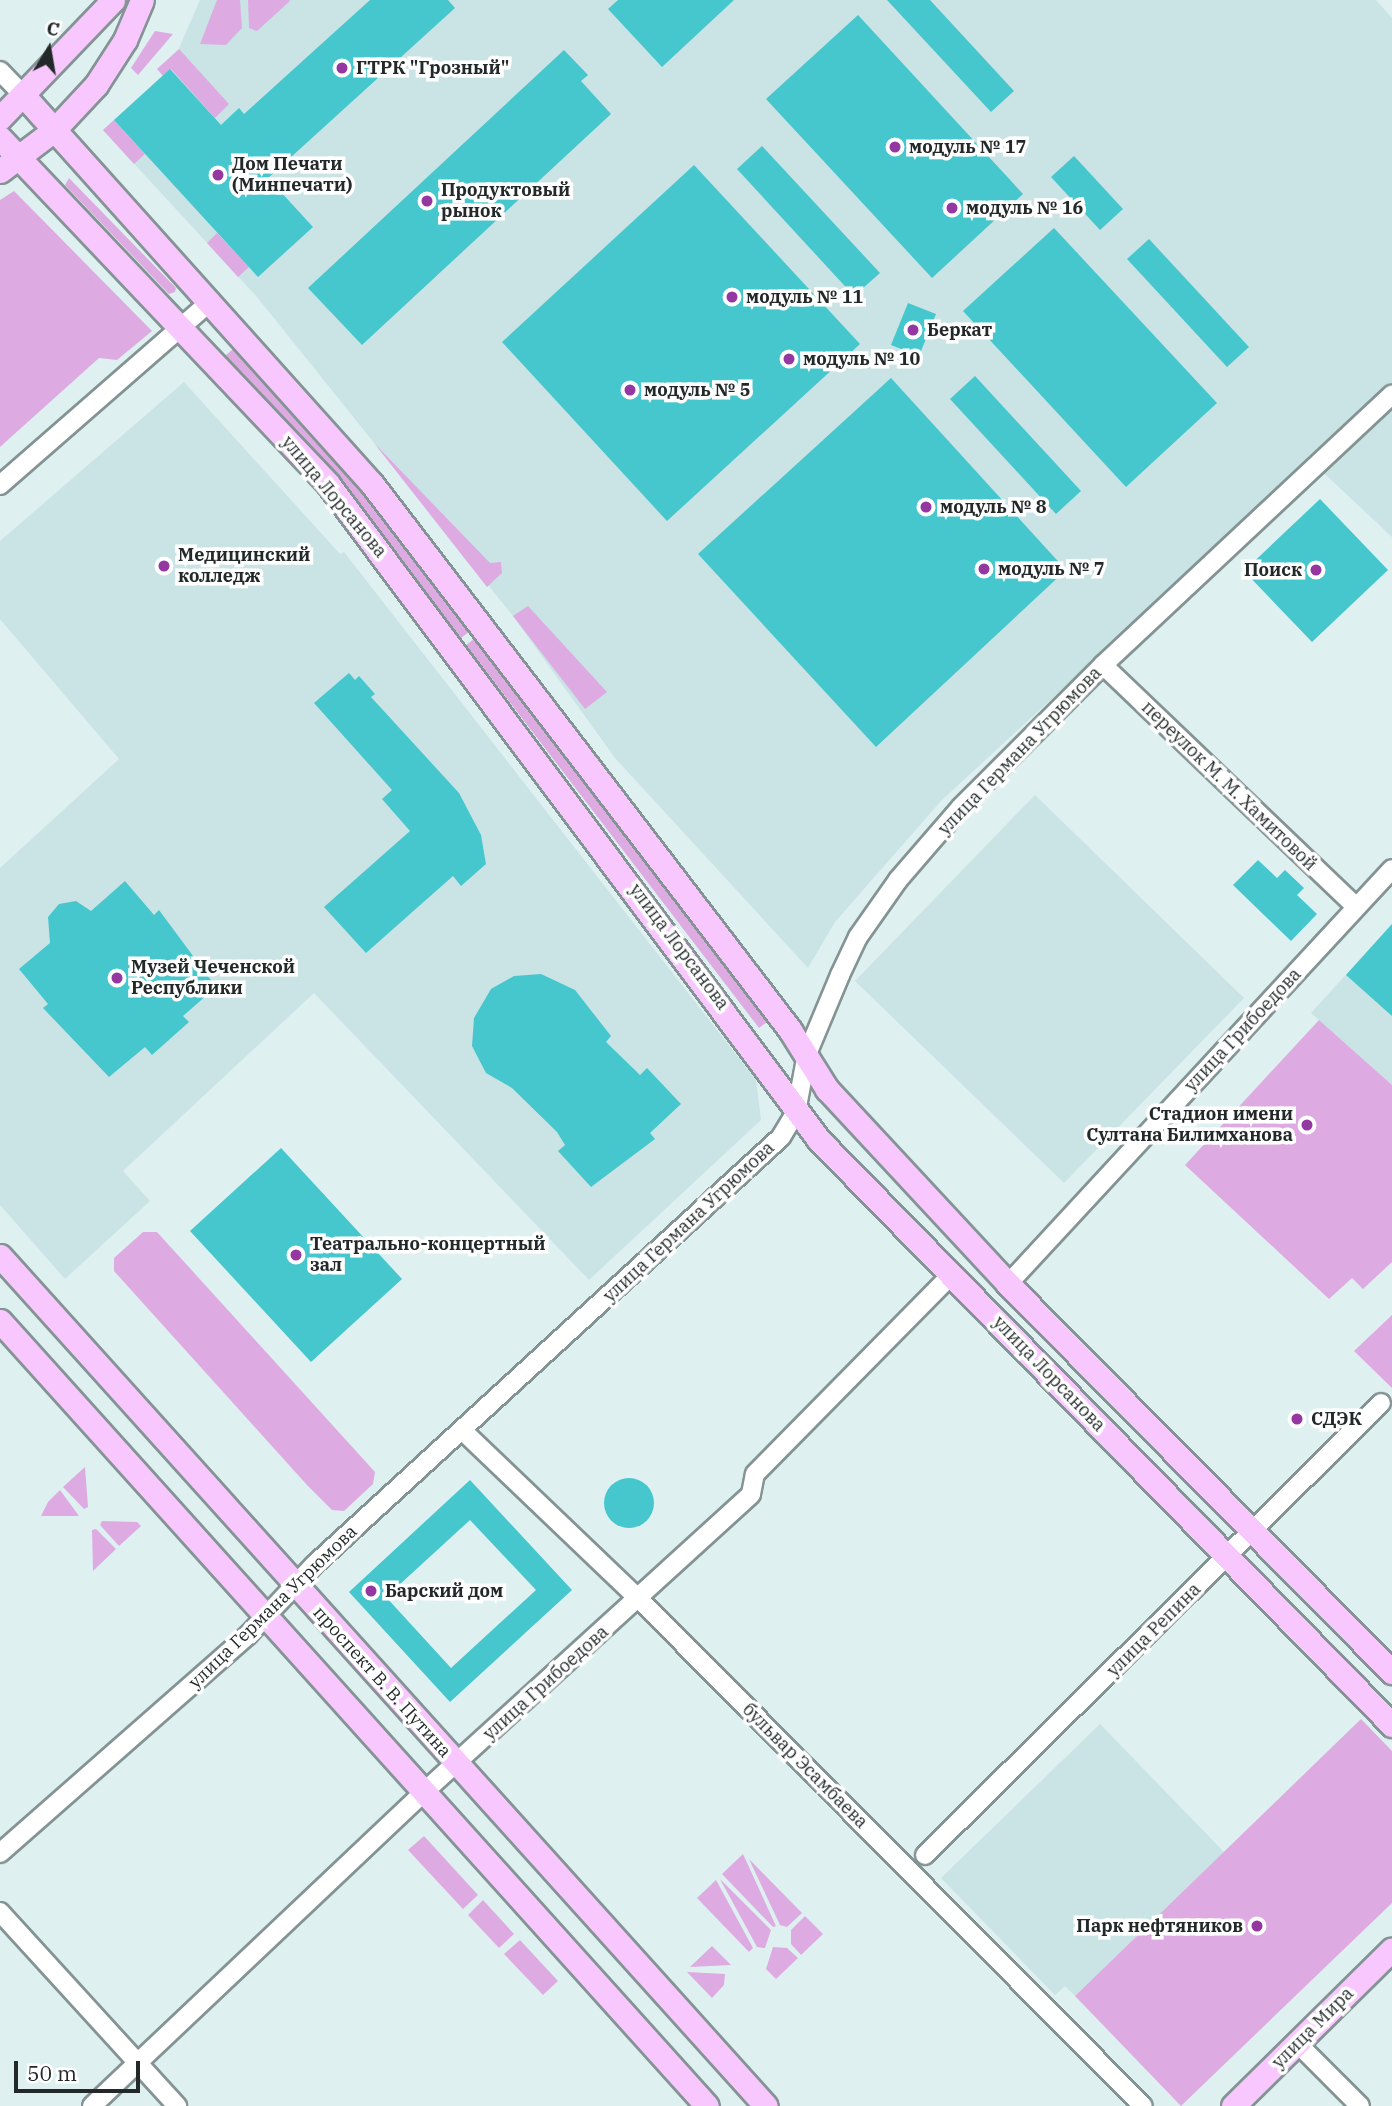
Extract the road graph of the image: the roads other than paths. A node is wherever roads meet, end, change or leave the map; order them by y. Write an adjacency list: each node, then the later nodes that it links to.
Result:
1 (113, 0): 4 (main road)
2 (142, 0): 6 (main road)
3 (0, 71): 4 (street)
4 (24, 96): 5 (main road); 6 (main road, улица Лорсанова)
5 (0, 118)
6 (54, 130): 8 (main road); 10 (main road, улица Лорсанова)
7 (0, 138): 8 (main road, улица Лорсанова)
8 (18, 155): 9 (main road); 11 (main road, улица Лорсанова)
9 (0, 171)
10 (211, 301): 11 (street); 17 (main road, улица Лорсанова)
11 (183, 326): 13 (street); 18 (main road, улица Лорсанова)
12 (1392, 395): 14 (street, улица Германа Угрюмова)
13 (0, 485)
14 (1102, 665): 16 (street, переулок М. М. Хамитовой); 17 (street, улица Германа Угрюмова)
15 (1392, 869): 16 (street, улица Грибоедова)
16 (1356, 907): 21 (street, улица Грибоедова)
17 (807, 1054): 18 (street, улица Германа Угрюмова); 21 (main road, улица Лорсанова)
18 (796, 1112): 20 (main road, улица Лорсанова); 24 (street, улица Германа Угрюмова)
19 (0, 1256): 27 (main road, проспект В. В. Путина)
20 (951, 1275): 26 (main road, улица Лорсанова); 28 (street, улица Грибоедова)
21 (1008, 1284): 25 (main road, улица Лорсанова)
22 (0, 1321): 29 (main road)
23 (1381, 1404): 25 (street, улица Репина)
24 (463, 1431): 27 (street, улица Германа Угрюмова); 28 (street, бульвар Эсамбаева)
25 (1253, 1532): 26 (street, улица Репина); 30 (main road, улица Лорсанова)
26 (1228, 1557): 31 (main road, улица Лорсанова); 35 (street, улица Репина)
27 (295, 1584): 29 (street, улица Германа Угрюмова); 32 (main road, проспект В. В. Путина)
28 (640, 1600): 32 (street, улица Грибоедова); 44 (street, бульвар Эсамбаева)
29 (264, 1614): 33 (main road); 34 (street, улица Германа Угрюмова)
30 (1392, 1672)
31 (1392, 1725)
32 (456, 1763): 33 (street, улица Грибоедова); 43 (main road, проспект В. В. Путина)
33 (424, 1792): 39 (street, улица Грибоедова); 42 (main road)
34 (0, 1853)
35 (925, 1855)
36 (0, 1912): 39 (street)
37 (1392, 1949): 38 (main road, улица Мира)
38 (1297, 2043): 45 (main road, улица Мира); 46 (street)
39 (139, 2065): 40 (street, улица Грибоедова); 41 (street)
40 (92, 2106)
41 (177, 2106)
42 (707, 2106)
43 (766, 2106)
44 (1143, 2106)
45 (1233, 2106)
46 (1360, 2106)

